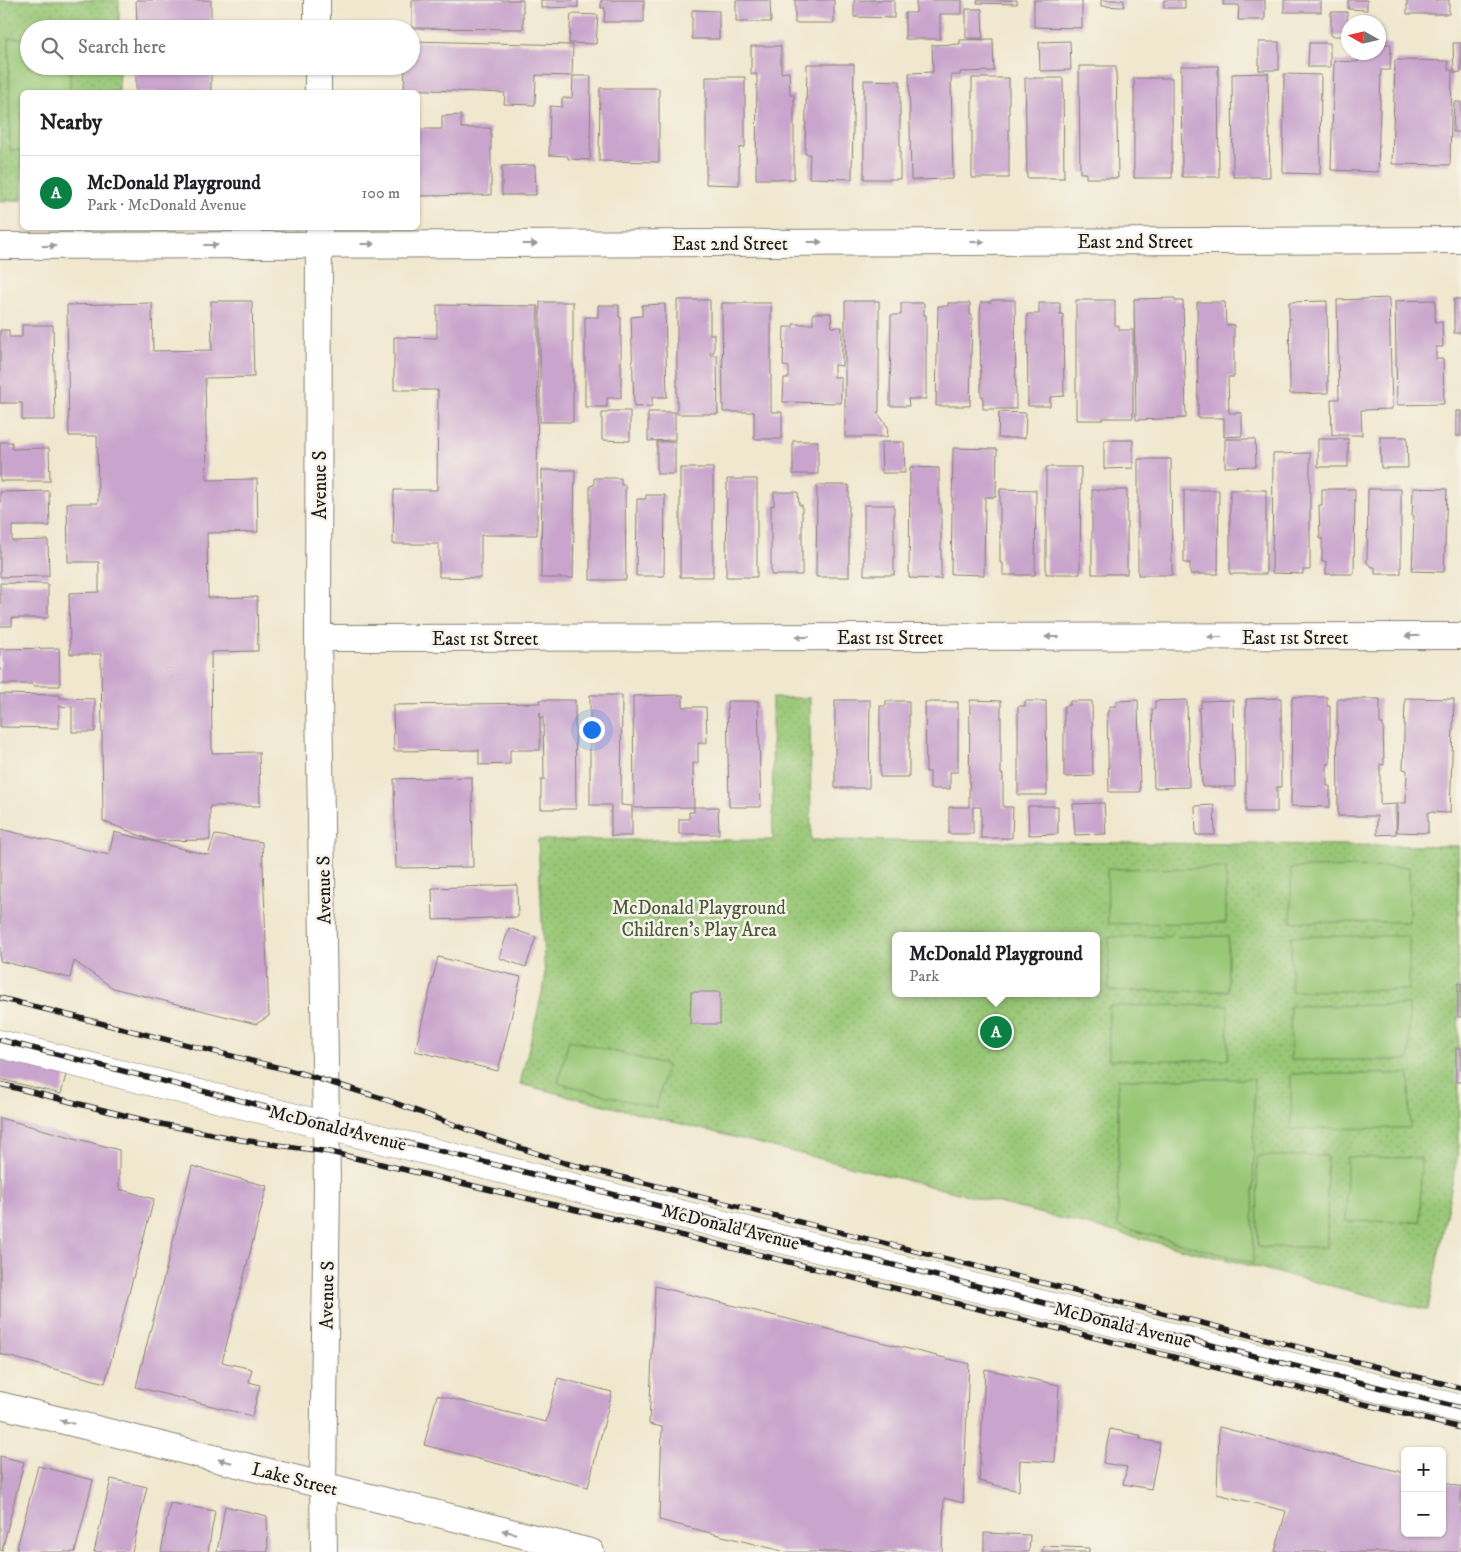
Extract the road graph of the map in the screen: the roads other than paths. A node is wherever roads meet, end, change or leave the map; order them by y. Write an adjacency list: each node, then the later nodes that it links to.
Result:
1 (317, 0): 2 (street)
2 (317, 20)
3 (318, 75): 4 (street)
4 (318, 90)
5 (319, 236): 6 (street, East 2nd Street, one-way to 6); 7 (street, East 2nd Street, one-way to 5); 9 (street, Avenue S)
6 (1461, 240)
7 (0, 246)
8 (1461, 636): 9 (street, East 1st Street, one-way to 9)
9 (318, 638): 11 (street, Avenue S)
10 (0, 1044): 11 (main road, McDonald Avenue)
11 (326, 1124): 13 (main road, McDonald Avenue); 14 (street, Avenue S)
12 (0, 1405): 14 (street, Lake Street, one-way to 12)
13 (1461, 1409)
14 (323, 1485): 15 (street, Avenue S); 16 (street, Lake Street, one-way to 14)
15 (324, 1552)
16 (591, 1552)

